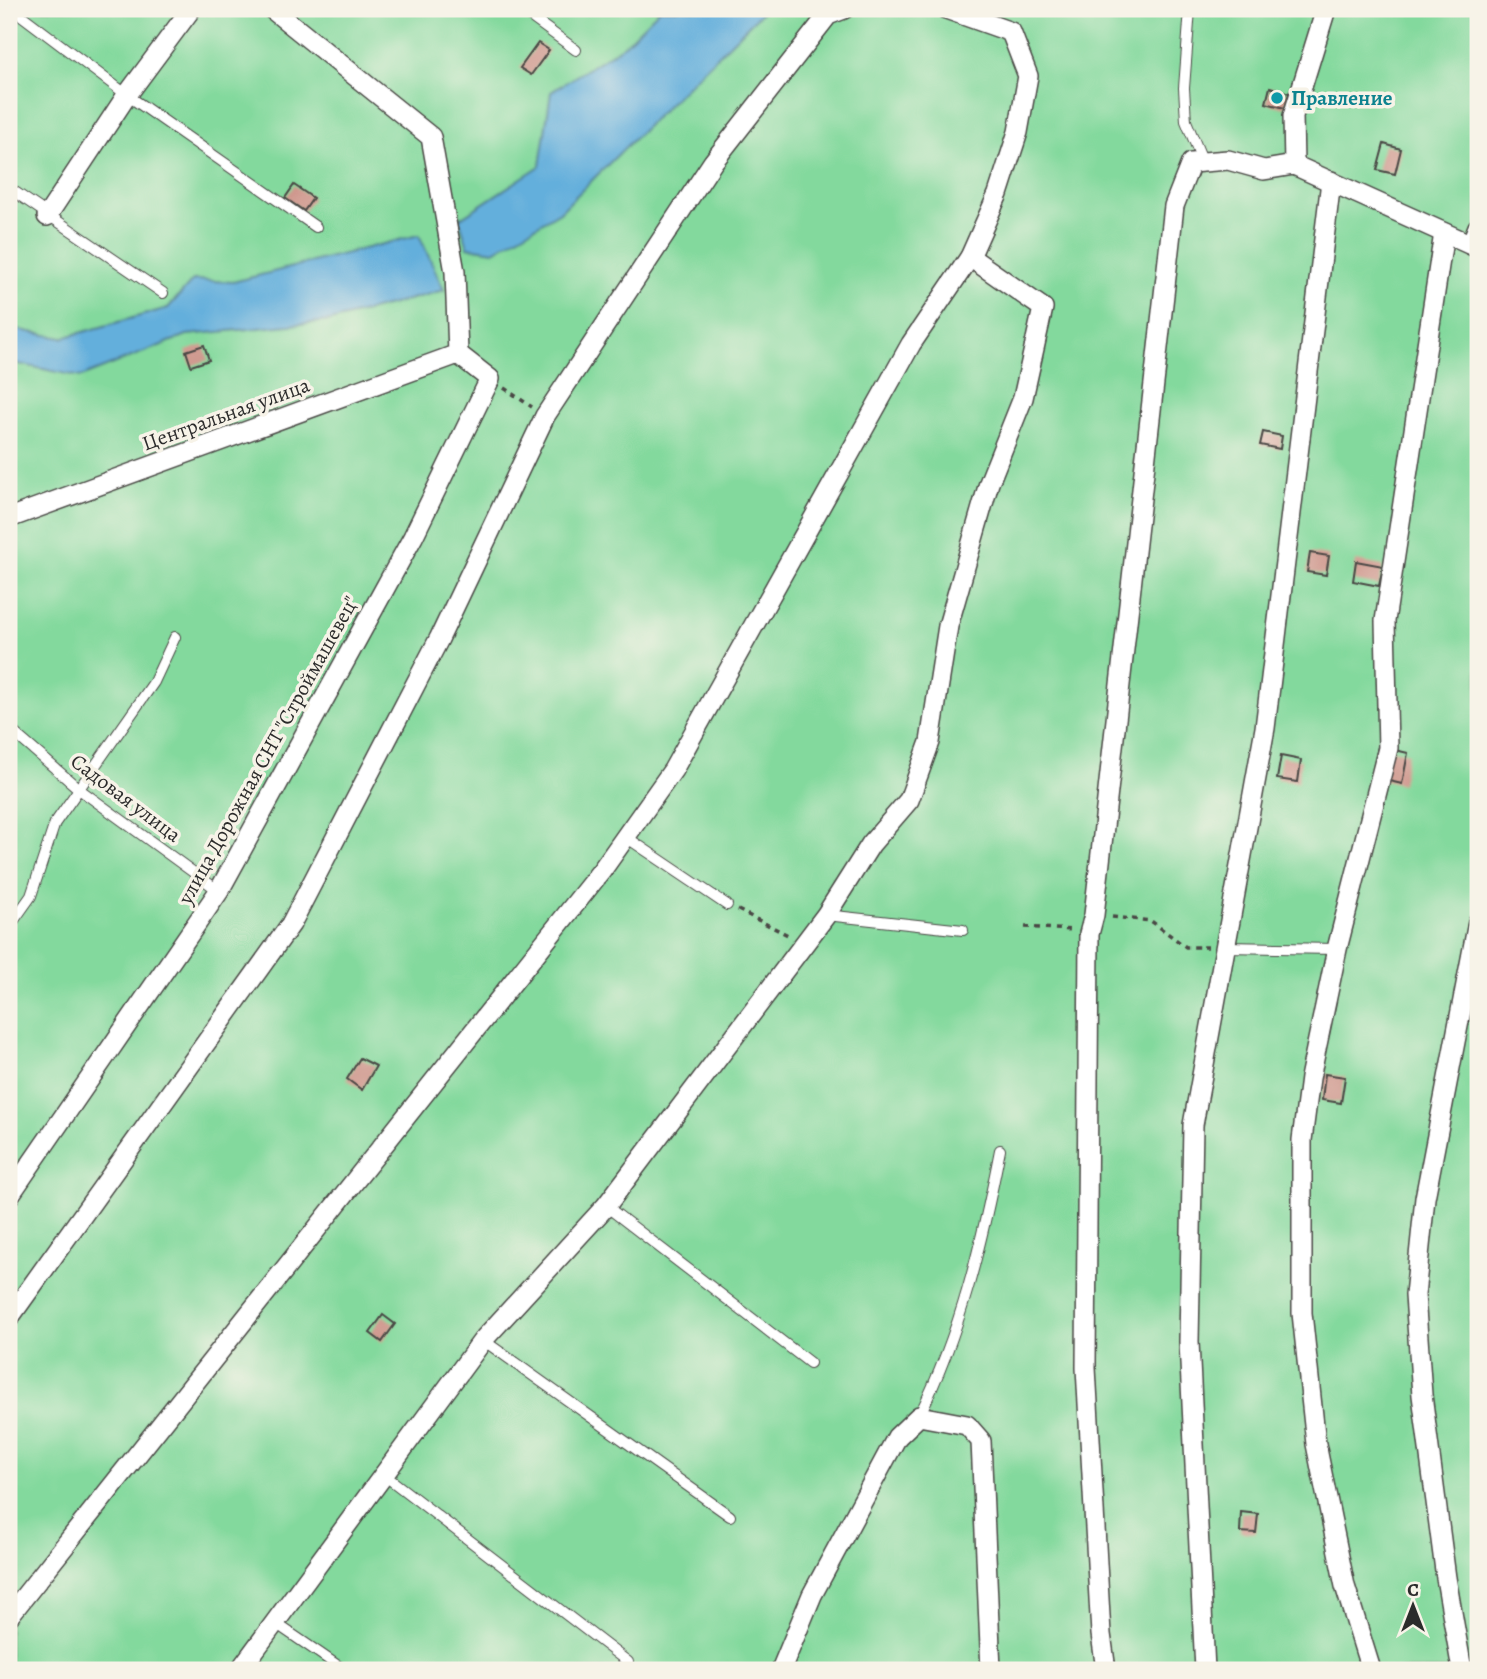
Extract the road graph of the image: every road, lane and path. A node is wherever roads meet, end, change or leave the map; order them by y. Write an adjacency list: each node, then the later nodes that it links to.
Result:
1 (13, 9): 10 (lane)
2 (191, 9): 10 (street)
3 (272, 9): 21 (street)
4 (520, 9): 9 (lane)
5 (844, 9): 23 (street)
6 (946, 9): 19 (street)
7 (1190, 9): 11 (lane)
8 (1326, 9): 12 (street)
9 (576, 50)
10 (127, 94): 15 (street); 16 (lane)
11 (1203, 162): 12 (street); 32 (street)
12 (1294, 165): 13 (street)
13 (1331, 181): 17 (street); 39 (street)
14 (9, 188): 15 (lane)
15 (47, 216): 20 (lane)
16 (316, 227)
17 (1444, 233): 18 (street); 40 (street)
18 (1476, 239)
19 (970, 257): 28 (street); 31 (street)
20 (163, 293)
21 (458, 354): 22 (street); 24 (street, Центральная улица)
22 (491, 379): 23 (path); 29 (street, улица Дорожная СНТ "Строймашевец")
23 (545, 416): 44 (street)
24 (9, 518)
25 (175, 637): 27 (lane)
26 (11, 734): 27 (lane, Садовая улица)
27 (79, 789): 29 (lane, Садовая улица); 35 (lane)
28 (626, 837): 30 (lane); 50 (street)
29 (219, 891): 42 (street, улица Дорожная СНТ "Строймашевец")
30 (727, 905): 38 (path)
31 (826, 915): 37 (lane); 38 (street)
32 (1094, 915): 39 (path); 57 (street)
33 (1478, 922): 60 (street)
34 (1025, 926): 36 (path)
35 (9, 927)
36 (1067, 929)
37 (963, 930)
38 (805, 943): 43 (street)
39 (1224, 947): 40 (lane); 58 (street)
40 (1336, 949): 59 (street)
41 (1000, 1150): 47 (lane)
42 (9, 1196)
43 (606, 1206): 45 (street); 46 (lane)
44 (9, 1318)
45 (483, 1340): 48 (street); 49 (lane)
46 (810, 1363)
47 (919, 1416): 55 (street); 56 (street)
48 (383, 1474): 51 (street); 52 (lane)
49 (730, 1516)
50 (9, 1616)
51 (274, 1622): 53 (street); 54 (lane)
52 (628, 1662)
53 (240, 1670)
54 (344, 1670)
55 (781, 1670)
56 (991, 1670)
57 (1106, 1670)
58 (1205, 1670)
59 (1371, 1670)
60 (1462, 1670)

